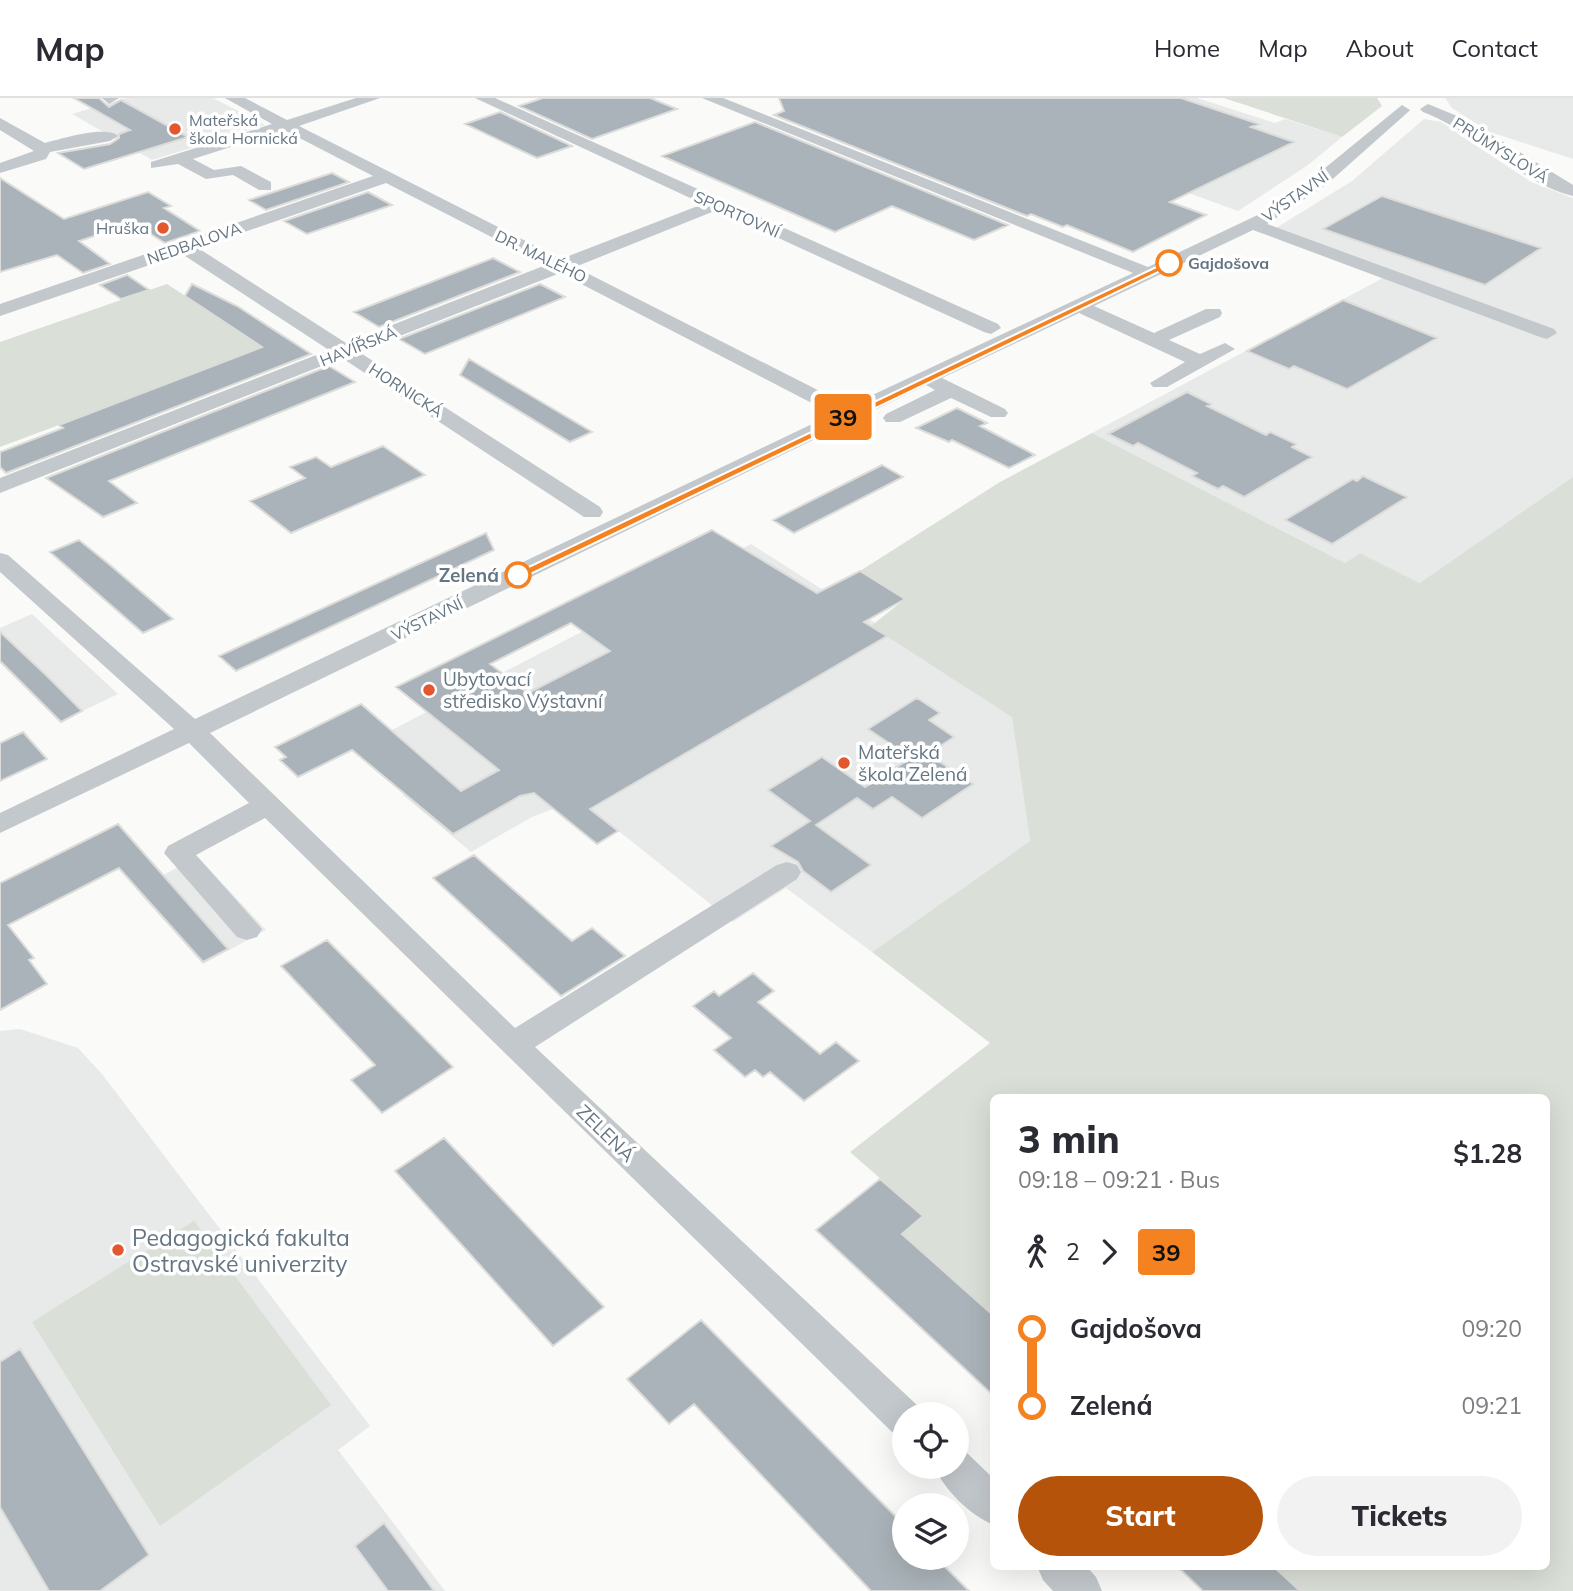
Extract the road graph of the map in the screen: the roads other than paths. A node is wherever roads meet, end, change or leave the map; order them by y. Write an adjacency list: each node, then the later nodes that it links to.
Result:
1 (233, 98): 7 (street, DR. MALÉHO)
2 (372, 98): 7 (street)
3 (483, 98): 16 (street, SPORTOVNÍ)
4 (722, 99): 20 (street)
5 (1425, 104): 15 (street, PRŮMYSLOVÁ); 17 (street, VÝSTAVNÍ)
6 (0, 123): 9 (street)
7 (286, 125): 10 (street); 13 (street, DR. MALÉHO)
8 (110, 136): 9 (street)
9 (44, 156): 11 (street)
10 (180, 158): 12 (street); 14 (street)
11 (0, 168)
12 (174, 175)
13 (388, 177): 18 (street, NEDBALOVA); 19 (street, DR. MALÉHO)
14 (265, 186)
15 (1573, 191)
16 (716, 205): 19 (street, HAVÍŘSKÁ); 24 (street, SPORTOVNÍ)
17 (1252, 224): 20 (street, VÝSTAVNÍ); 25 (street)
18 (184, 247): 22 (street, NEDBALOVA); 28 (street, HORNICKÁ)
19 (557, 265): 28 (street, HAVÍŘSKÁ); 34 (street, DR. MALÉHO)
20 (1148, 273): 21 (street, VÝSTAVNÍ)
21 (1080, 306): 26 (street); 30 (street, VÝSTAVNÍ)
22 (0, 310)
23 (1213, 313): 26 (street)
24 (991, 328)
25 (1547, 333)
26 (1154, 340): 29 (street)
27 (1225, 349): 29 (street)
28 (346, 351): 36 (street, HAVÍŘSKÁ); 37 (street, HORNICKÁ)
29 (1201, 362): 31 (street)
30 (928, 378): 32 (street); 34 (street, VÝSTAVNÍ)
31 (1160, 383)
32 (951, 390): 33 (street); 35 (street)
33 (998, 413)
34 (849, 414): 39 (street, VÝSTAVNÍ)
35 (893, 418)
36 (0, 486)
37 (592, 512)
38 (0, 560): 39 (street, ZELENÁ)
39 (193, 732): 40 (street, ZELENÁ); 41 (street, VÝSTAVNÍ)
40 (267, 805): 43 (street); 44 (street, ZELENÁ)
41 (0, 824)
42 (787, 872): 44 (street)
43 (247, 929)
44 (513, 1045): 45 (street, ZELENÁ)
45 (892, 1407)
46 (966, 1479): 47 (street)
47 (990, 1502)
48 (1061, 1570): 49 (street)
49 (1082, 1591)

